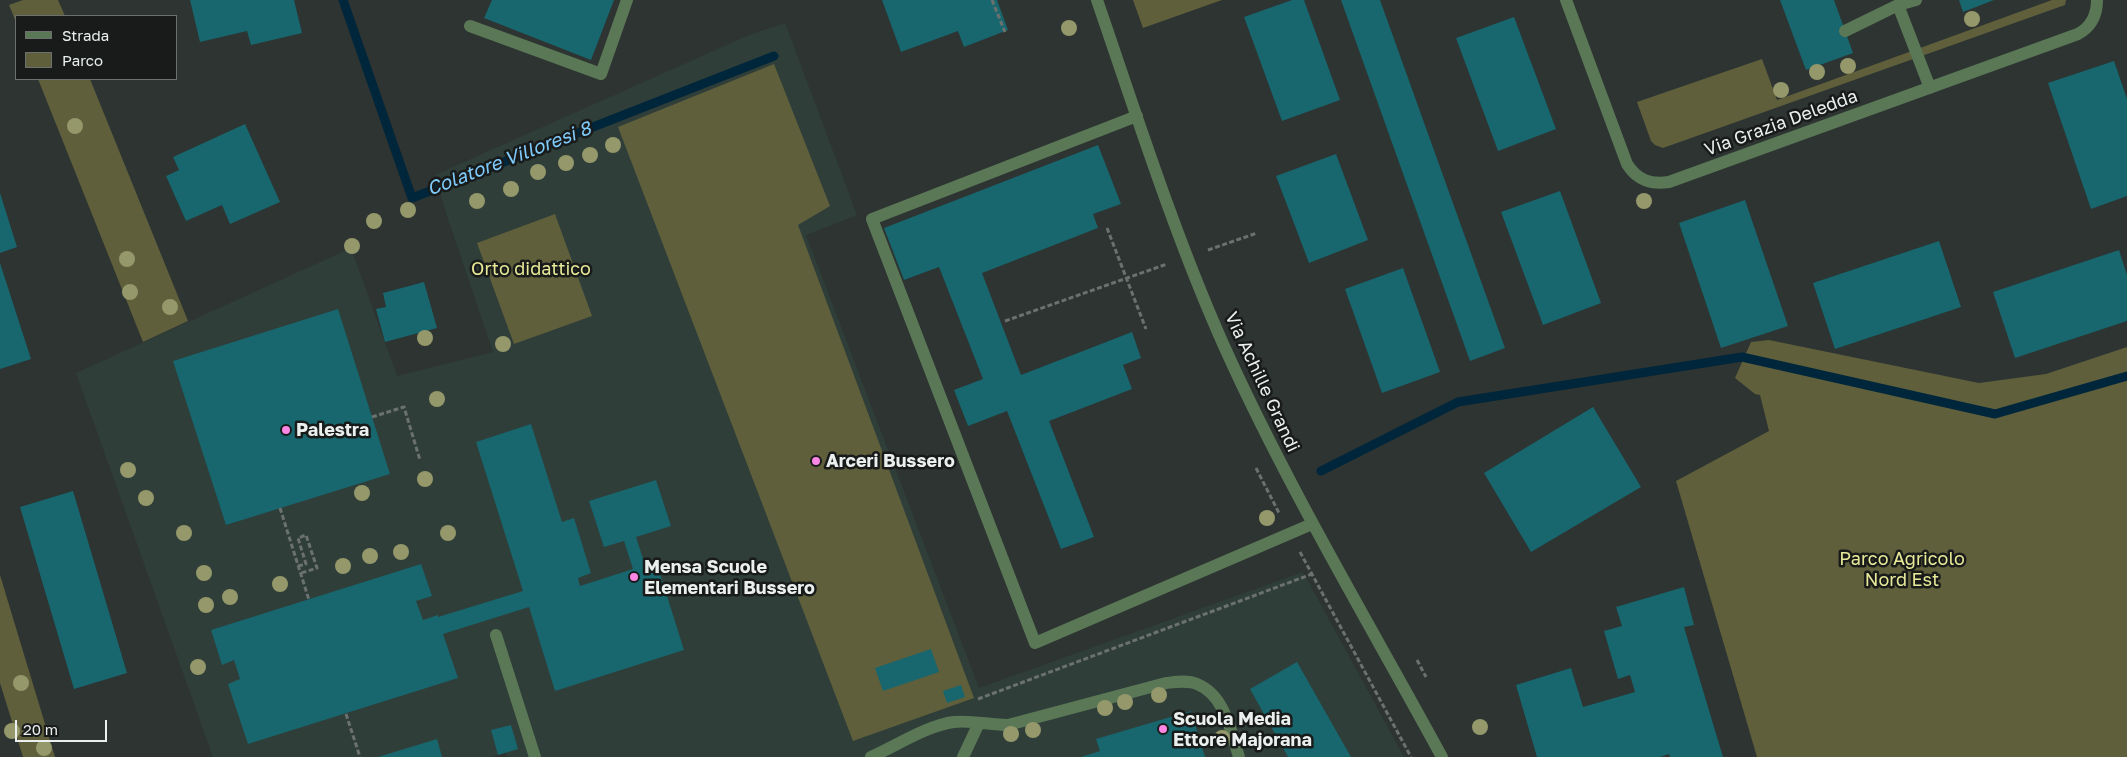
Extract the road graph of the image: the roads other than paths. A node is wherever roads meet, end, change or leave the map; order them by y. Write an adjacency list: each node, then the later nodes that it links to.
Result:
1 (627, 0): 7 (street)
2 (1097, 0): 10 (street, Via Achille Grandi)
3 (1566, 0): 9 (street, Via Grazia Deledda)
4 (1916, 0): 6 (street)
5 (2097, 0): 9 (street, Via Grazia Deledda)
6 (1898, 4): 8 (street); 9 (street)
7 (470, 26)
8 (1845, 31)
9 (1930, 88)
10 (1137, 116): 11 (street, Via Achille Grandi); 11 (street)
11 (1312, 524): 18 (street, Via Achille Grandi)
12 (496, 635): 14 (street)
13 (979, 723): 15 (street); 16 (street); 17 (street)
14 (535, 757)
15 (871, 757)
16 (962, 757)
17 (1239, 757)
18 (1442, 757)

